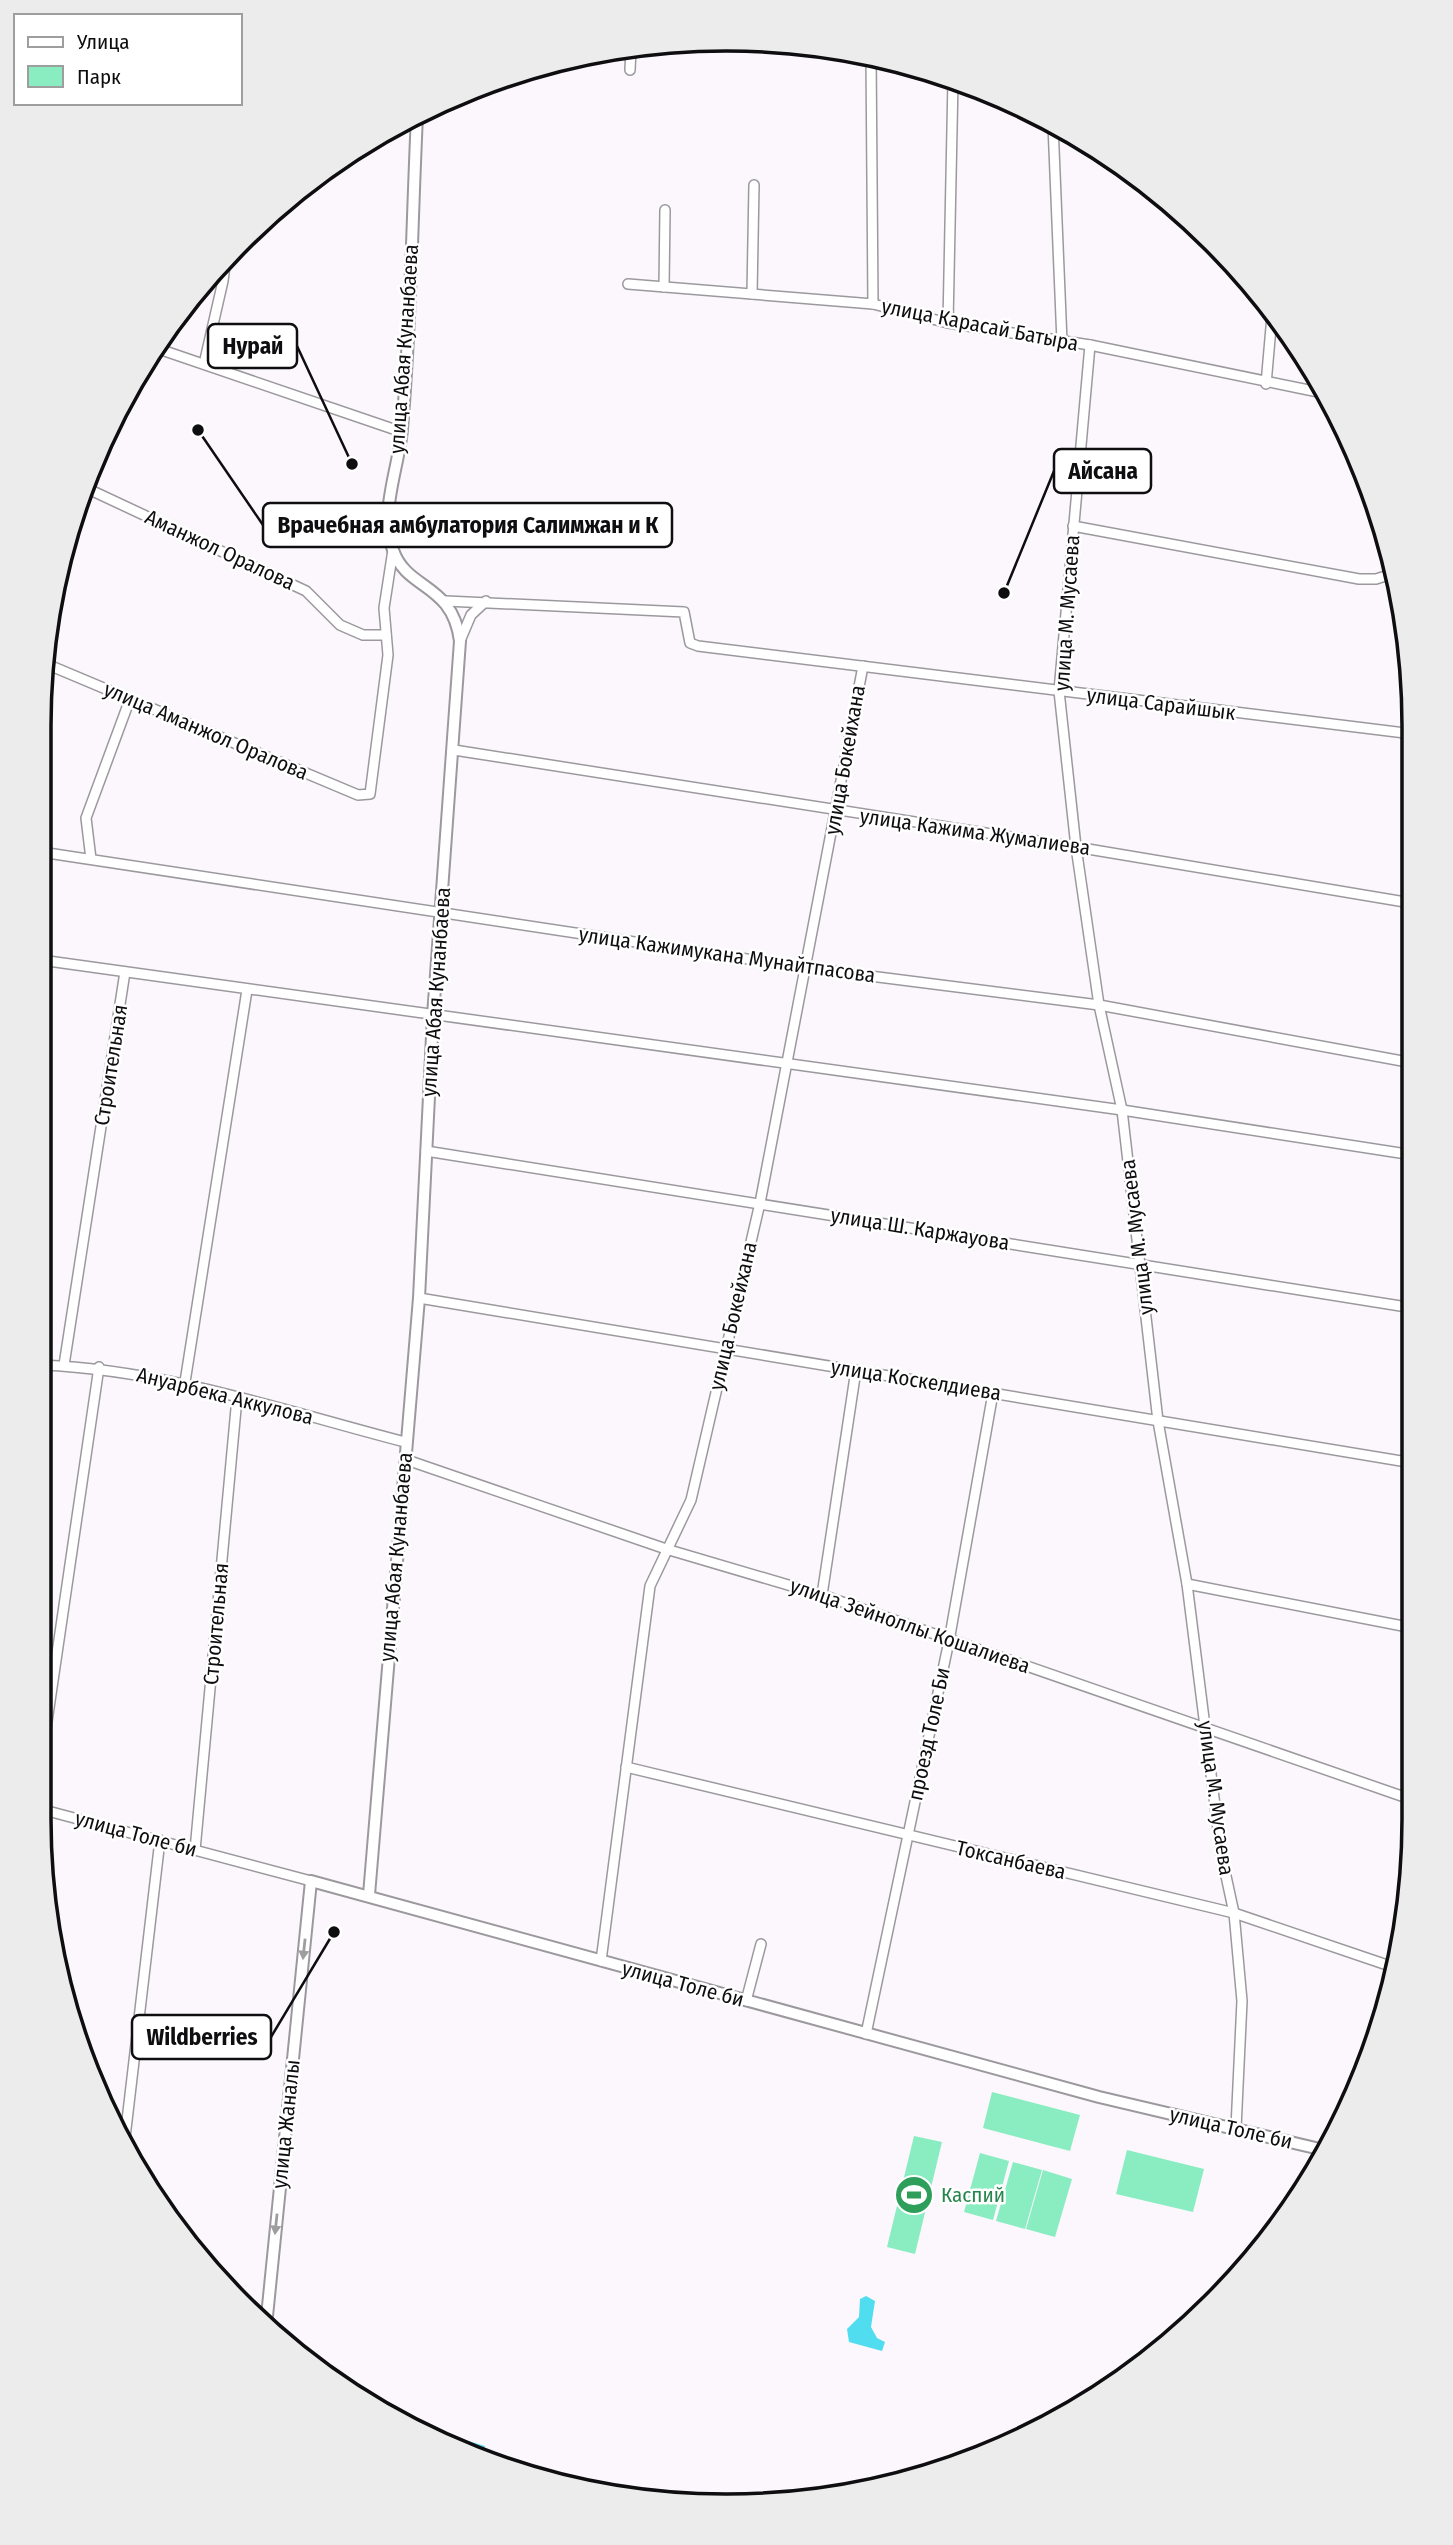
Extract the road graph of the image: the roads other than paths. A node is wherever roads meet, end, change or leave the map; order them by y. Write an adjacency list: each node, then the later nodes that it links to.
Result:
1 (631, 58): 3 (street)
2 (871, 67): 13 (street)
3 (630, 69)
4 (953, 90): 14 (street)
5 (417, 126): 22 (street, улица Абая Кунанбаева)
6 (1053, 135): 16 (street)
7 (754, 185): 12 (street)
8 (665, 210): 11 (street)
9 (224, 275): 19 (street)
10 (628, 284): 11 (street, улица Карасай Батыра)
11 (664, 287): 12 (street, улица Карасай Батыра)
12 (752, 294): 13 (street, улица Карасай Батыра)
13 (873, 304): 14 (street, улица Карасай Батыра)
14 (948, 323): 16 (street, улица Карасай Батыра)
15 (1271, 327): 20 (street)
16 (1062, 342): 17 (street, улица Карасай Батыра)
17 (1090, 345): 20 (street, улица Карасай Батыра); 24 (street, улица М. Мусаева)
18 (165, 351): 19 (street)
19 (204, 364): 22 (street)
20 (1266, 384): 21 (street, улица Карасай Батыра)
21 (1313, 392)
22 (402, 432): 25 (street, улица Абая Кунанбаева)
23 (93, 491): 29 (street, Аманжол Оралова)
24 (1073, 526): 26 (street); 33 (street, улица М. Мусаева)
25 (393, 550): 27 (street); 29 (street)
26 (1385, 576)
27 (446, 601): 28 (street); 30 (street, улица Абая Кунанбаева)
28 (486, 601): 30 (street); 31 (street, улица Сарайшык)
29 (386, 635): 34 (street, улица Аманжол Оралова)
30 (460, 640): 36 (street, улица Абая Кунанбаева)
31 (863, 666): 33 (street, улица Сарайшык); 37 (street, улица Бокейхана)
32 (54, 667): 34 (street, улица Аманжол Оралова)
33 (1059, 691): 35 (street, улица Сарайшык); 38 (street, улица М. Мусаева)
34 (130, 699): 40 (street)
35 (1402, 733)
36 (454, 750): 37 (street, улица Кажима Жумалиева); 42 (street, улица Абая Кунанбаева)
37 (836, 812): 38 (street, улица Кажима Жумалиева); 44 (street, улица Бокейхана)
38 (1076, 846): 41 (street, улица Кажима Жумалиева); 47 (street, улица М. Мусаева)
39 (51, 853): 40 (street, улица Кажимукана Мунайтпасова)
40 (91, 859): 42 (street, улица Кажимукана Мунайтпасова)
41 (1402, 902)
42 (441, 914): 44 (street, улица Кажимукана Мунайтпасова); 48 (street, улица Абая Кунанбаева)
43 (51, 961): 45 (street)
44 (807, 968): 47 (street, улица Кажимукана Мунайтпасова); 50 (street, улица Бокейхана)
45 (125, 972): 46 (street); 60 (street, Строительная)
46 (247, 990): 48 (street); 63 (street)
47 (1099, 1004): 49 (street, улица Кажимукана Мунайтпасова); 51 (street, улица М. Мусаева)
48 (433, 1016): 50 (street); 52 (street, улица Абая Кунанбаева)
49 (1402, 1061)
50 (787, 1066): 51 (street); 54 (street, улица Бокейхана)
51 (1122, 1110): 53 (street); 55 (street, улица М. Мусаева)
52 (426, 1151): 54 (street, улица Ш. Каржауова); 56 (street, улица Абая Кунанбаева)
53 (1402, 1153)
54 (760, 1203): 55 (street, улица Ш. Каржауова); 58 (street, улица Бокейхана)
55 (1140, 1264): 57 (street, улица Ш. Каржауова); 66 (street, улица М. Мусаева)
56 (419, 1298): 58 (street, улица Коскелдиева); 67 (street, улица Абая Кунанбаева)
57 (1402, 1306)
58 (725, 1349): 62 (street, улица Коскелдиева); 70 (street, улица Бокейхана)
59 (51, 1364): 60 (street, Ануарбека Аккулова)
60 (64, 1365): 61 (street, Ануарбека Аккулова)
61 (99, 1367): 63 (street, Ануарбека Аккулова); 75 (street)
62 (856, 1370): 64 (street, улица Коскелдиева); 72 (street)
63 (185, 1382): 65 (street, Ануарбека Аккулова)
64 (993, 1393): 66 (street, улица Коскелдиева); 74 (street, проезд Толе Би)
65 (237, 1398): 67 (street, Ануарбека Аккулова); 82 (street, Строительная)
66 (1158, 1421): 69 (street, улица Коскелдиева); 71 (street, улица М. Мусаева)
67 (405, 1442): 68 (street, улица Абая Кунанбаева)
68 (404, 1459): 70 (street, улица Зейноллы Кошалиева); 84 (street, улица Абая Кунанбаева)
69 (1402, 1461)
70 (666, 1549): 72 (street, улица Зейноллы Кошалиева); 77 (street, улица Бокейхана)
71 (1187, 1584): 73 (street); 76 (street, улица М. Мусаева)
72 (822, 1595): 74 (street, улица Зейноллы Кошалиева)
73 (1402, 1626)
74 (949, 1641): 76 (street, улица Зейноллы Кошалиева); 80 (street, проезд Толе Би)
75 (51, 1694)
76 (1205, 1726): 78 (street, улица Зейноллы Кошалиева); 85 (street, улица М. Мусаева)
77 (626, 1767): 80 (street, Токсанбаева); 87 (street, улица Бокейхана)
78 (1402, 1796)
79 (51, 1812): 81 (street, улица Толе би)
80 (908, 1835): 85 (street, Токсанбаева); 90 (street, проезд Толе Би)
81 (160, 1840): 82 (street, улица Толе би); 91 (street)
82 (195, 1850): 83 (street, улица Толе би)
83 (311, 1881): 84 (street, улица Толе би); 94 (street, улица Жаналы, one-way to 94)
84 (369, 1895): 87 (street, улица Толе би)
85 (1234, 1913): 88 (street, Токсанбаева); 92 (street, улица М. Мусаева)
86 (761, 1944): 89 (street)
87 (601, 1961): 89 (street, улица Толе би)
88 (1386, 1964)
89 (746, 2001): 90 (street, улица Толе би)
90 (866, 2034): 92 (street, улица Толе би)
91 (126, 2128)
92 (1236, 2128): 93 (street, улица Толе би)
93 (1316, 2148)
94 (267, 2314)

